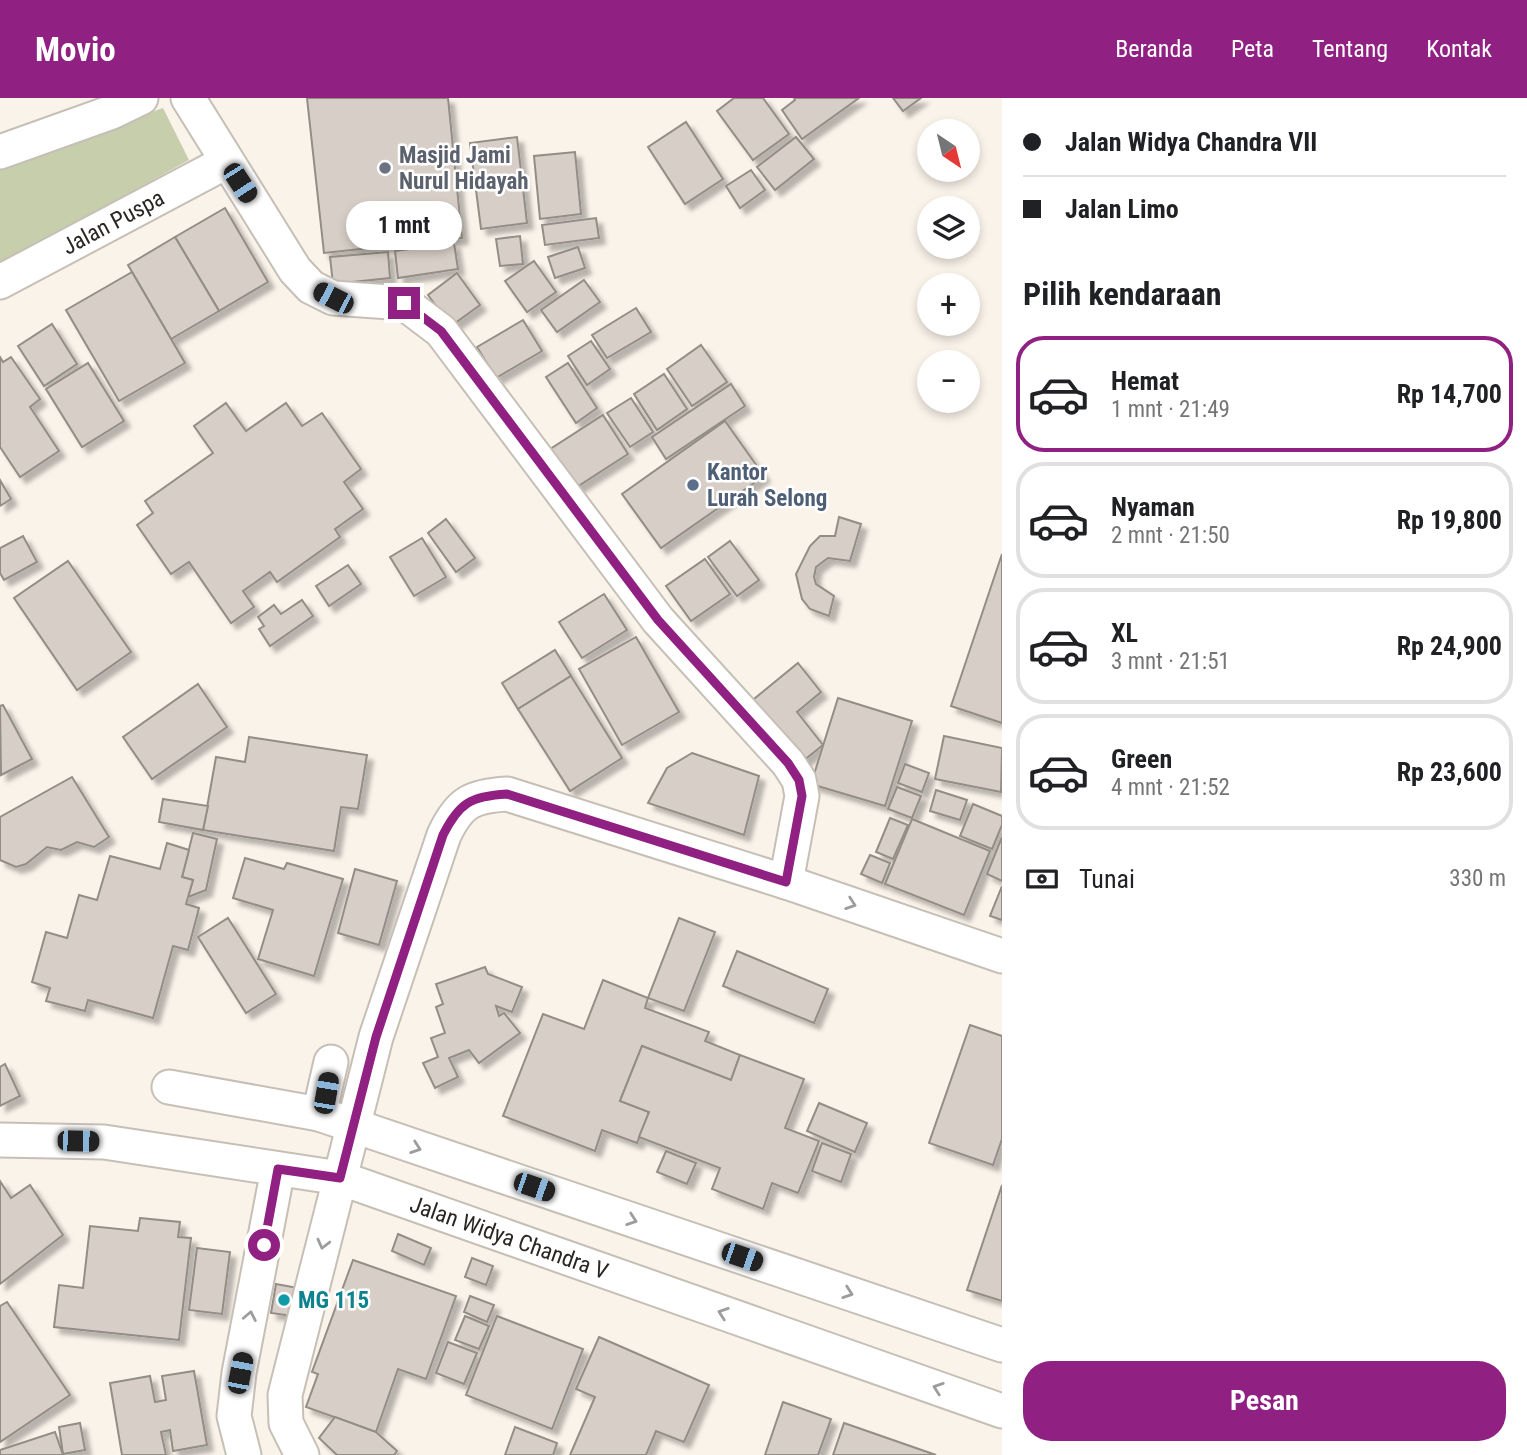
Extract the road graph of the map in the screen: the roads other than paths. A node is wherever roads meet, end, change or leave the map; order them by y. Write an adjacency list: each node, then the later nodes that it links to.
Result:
1 (141, 98): 3 (street)
2 (188, 98): 5 (street)
3 (110, 105): 4 (street)
4 (0, 152)
5 (226, 162): 6 (street, Jalan Puspa); 7 (street)
6 (0, 282)
7 (786, 882): 8 (street, one-way to 8); 12 (street)
8 (1002, 956)
9 (331, 1062): 11 (street)
10 (169, 1087): 11 (street)
11 (319, 1114): 12 (street)
12 (352, 1126): 15 (street); 16 (street, one-way to 16)
13 (0, 1140): 14 (street, Jalan Widya Chandra V)
14 (278, 1169): 15 (street, Jalan Widya Chandra V); 18 (street, one-way to 14)
15 (340, 1178): 17 (street, Jalan Widya Chandra V, one-way to 15); 19 (street, one-way to 19)
16 (1002, 1345)
17 (1002, 1411)
18 (244, 1455)
19 (302, 1455)

